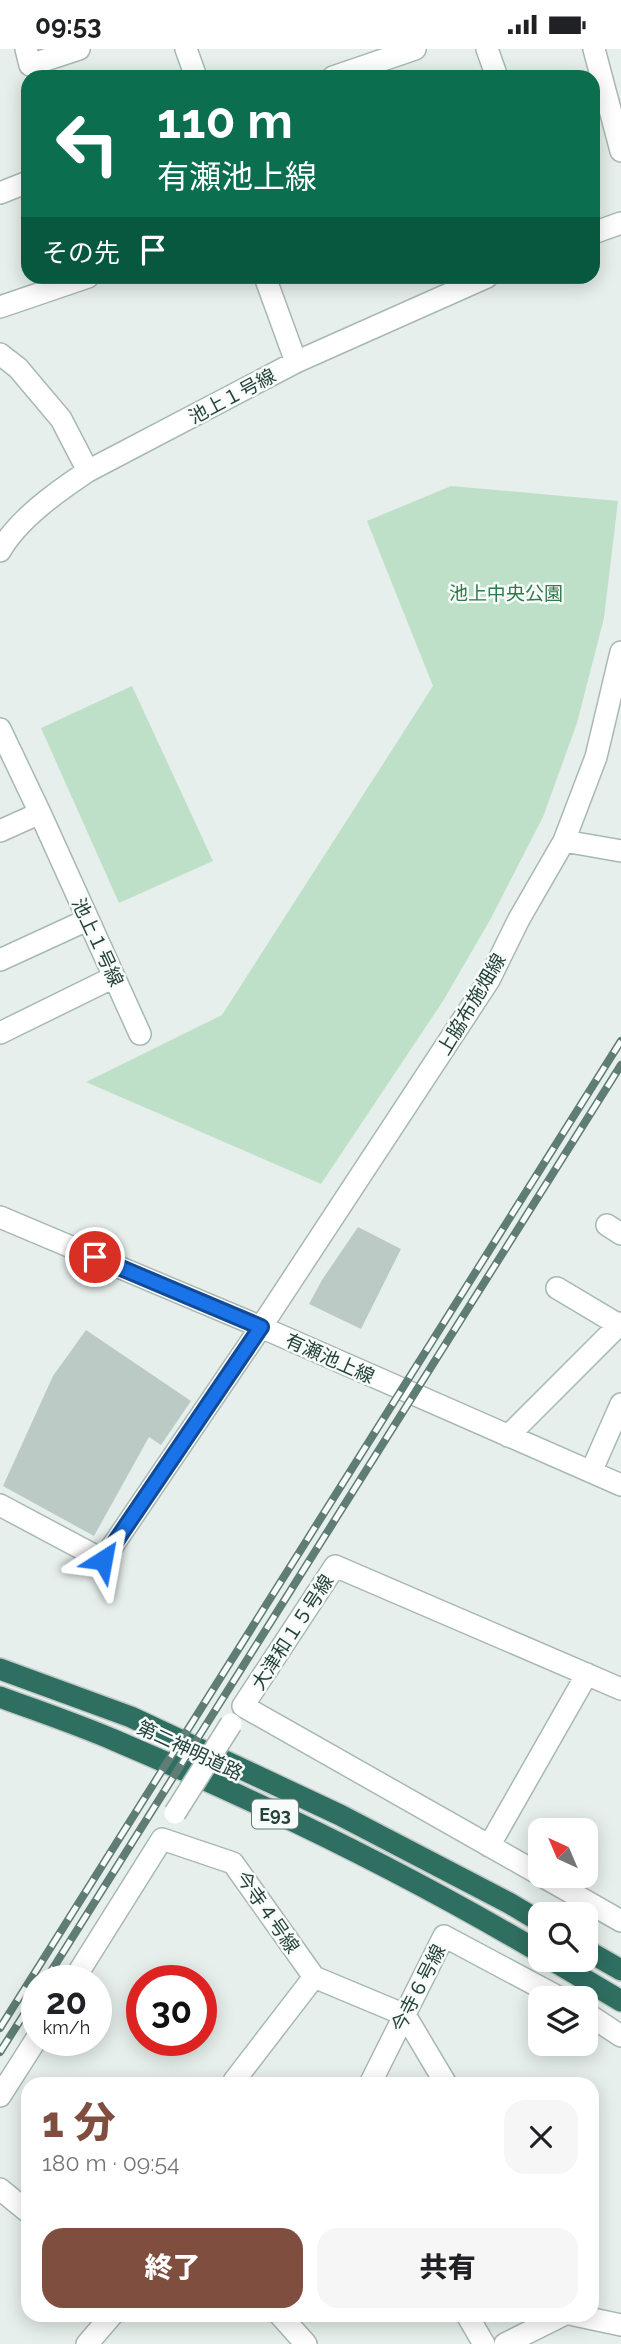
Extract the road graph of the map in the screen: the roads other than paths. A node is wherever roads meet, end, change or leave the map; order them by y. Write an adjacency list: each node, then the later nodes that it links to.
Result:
1 (26, 49): 2 (street)
2 (79, 49)
3 (186, 49): 7 (street)
4 (415, 49): 8 (street)
5 (487, 49): 9 (street)
6 (594, 49): 10 (street)
7 (194, 70)
8 (354, 70)
9 (494, 70)
10 (600, 70)
11 (600, 72): 12 (street)
12 (621, 151)
13 (21, 184): 14 (street)
14 (0, 192)
15 (621, 223): 16 (street)
16 (600, 230)
17 (67, 284): 20 (street)
18 (268, 284): 22 (street)
19 (470, 284): 22 (street, 池上１号線)
20 (0, 307)
21 (0, 354): 23 (street)
22 (296, 362): 23 (street, 池上１号線)
23 (88, 471): 24 (street, 池上１号線)
24 (0, 551)
25 (621, 652): 29 (street, 上脇布施畑線)
26 (0, 729): 27 (street, 池上１号線)
27 (40, 813): 28 (street); 31 (street, 池上１号線)
28 (0, 831)
29 (564, 841): 30 (street); 39 (street, 上脇布施畑線)
30 (621, 851)
31 (87, 920): 32 (street); 33 (street, 池上１号線)
32 (0, 960)
33 (114, 977): 34 (street); 35 (street, 池上１号線)
34 (0, 1033)
35 (140, 1034)
36 (0, 1217): 39 (street, 有瀬池上線)
37 (557, 1288): 38 (street)
38 (620, 1324): 41 (street)
39 (261, 1327): 41 (street, 有瀬池上線); 44 (street, 上脇布施畑線)
40 (621, 1404): 42 (street)
41 (508, 1436): 42 (street, 有瀬池上線)
42 (591, 1472): 43 (street, 有瀬池上線)
43 (621, 1485)
44 (0, 1505)
45 (0, 1669): 54 (highway, 第二神明道路 / E93)
46 (587, 1674): 47 (street, 大津和１５号線); 49 (street, 大津和１５号線); 51 (street)
47 (621, 1689)
48 (0, 1697): 56 (highway, 第二神明道路 / E93)
49 (243, 1706): 50 (street, bridge); 51 (street, 大津和１５号線)
50 (162, 1839): 58 (street); 61 (street, 今寺４号線)
51 (489, 1846): 52 (street, 大津和１５号線)
52 (528, 1868)
53 (562, 1888): 55 (street, 大津和１５号線)
54 (528, 1915)
55 (621, 1921)
56 (528, 1946)
57 (598, 1957): 59 (highway)
58 (82, 1965)
59 (621, 1971)
60 (572, 1972): 63 (highway)
61 (314, 1977): 64 (street); 68 (street)
62 (538, 1986): 64 (street, 今寺６号線)
63 (621, 2001)
64 (405, 2015): 69 (street, 今寺６号線); 70 (street)
65 (598, 2021): 66 (street)
66 (621, 2036)
67 (26, 2056): 71 (street)
68 (237, 2077)
69 (374, 2077)
70 (442, 2077)
71 (0, 2096)
72 (0, 2189): 73 (street)
73 (21, 2206)
74 (599, 2320): 79 (street)
75 (105, 2322): 80 (street)
76 (286, 2322): 81 (street)
77 (471, 2322): 82 (street)
78 (549, 2322): 83 (street)
79 (621, 2325)
80 (87, 2344)
81 (306, 2344)
82 (484, 2344)
83 (505, 2344)

